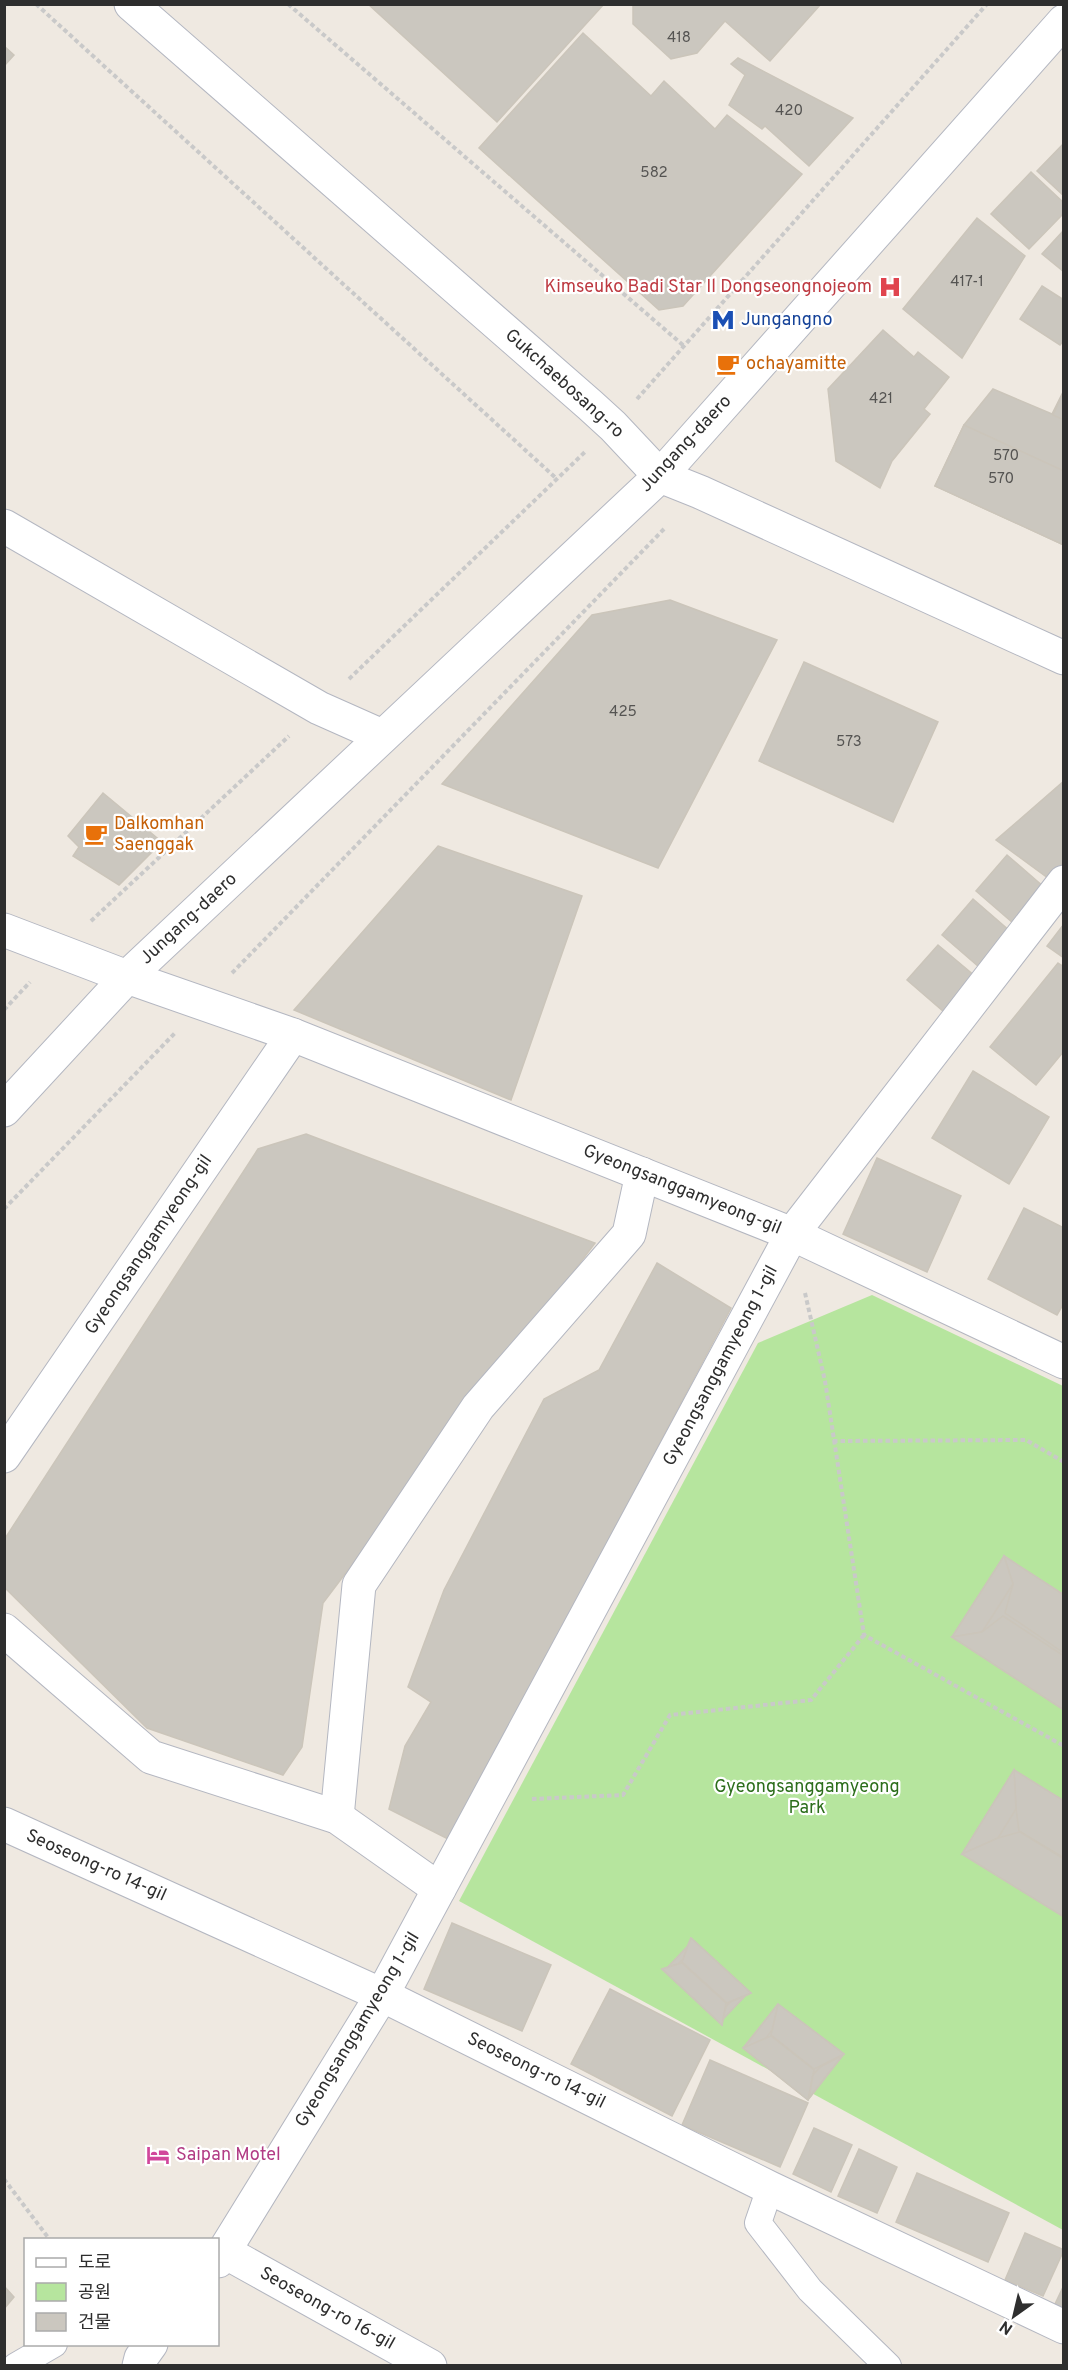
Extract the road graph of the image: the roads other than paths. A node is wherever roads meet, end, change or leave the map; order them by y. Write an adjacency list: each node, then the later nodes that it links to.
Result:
1 (145, 9): 3 (street, Gukchaebosang-ro)
2 (1064, 21): 3 (street, Jungang-daero)
3 (660, 476): 5 (street, Gukchaebosang-ro); 6 (street, Jungang-daero)
4 (4, 526): 6 (street)
5 (1064, 658)
6 (382, 736): 9 (street, Jungang-daero)
7 (1064, 882): 13 (street, Gyeongsanggamyeong 1-gil)
8 (4, 930): 9 (street, Gyeongsanggamyeong-gil)
9 (127, 977): 10 (street, Gyeongsanggamyeong-gil); 11 (street, Jungang-daero)
10 (293, 1035): 12 (street, Gyeongsanggamyeong-gil); 15 (street, Gyeongsanggamyeong-gil)
11 (4, 1110)
12 (642, 1174): 13 (street, Gyeongsanggamyeong-gil); 17 (street)
13 (792, 1234): 14 (street, Gyeongsanggamyeong-gil); 19 (street, Gyeongsanggamyeong 1-gil)
14 (1064, 1362)
15 (4, 1456)
16 (4, 1630): 17 (street)
17 (337, 1817): 19 (street)
18 (4, 1824): 20 (street, Seoseong-ro 14-gil)
19 (439, 1889): 20 (street, Gyeongsanggamyeong 1-gil)
20 (382, 1995): 21 (street, Seoseong-ro 14-gil); 22 (street, Gyeongsanggamyeong 1-gil)
21 (771, 2188): 23 (street, Seoseong-ro 14-gil); 29 (lane)
22 (221, 2256): 28 (street, Seoseong-ro 16-gil)
23 (1064, 2327)
24 (51, 2346): 26 (lane)
25 (150, 2346): 27 (street)
26 (16, 2366)
27 (139, 2366)
28 (430, 2366)
29 (888, 2366)

